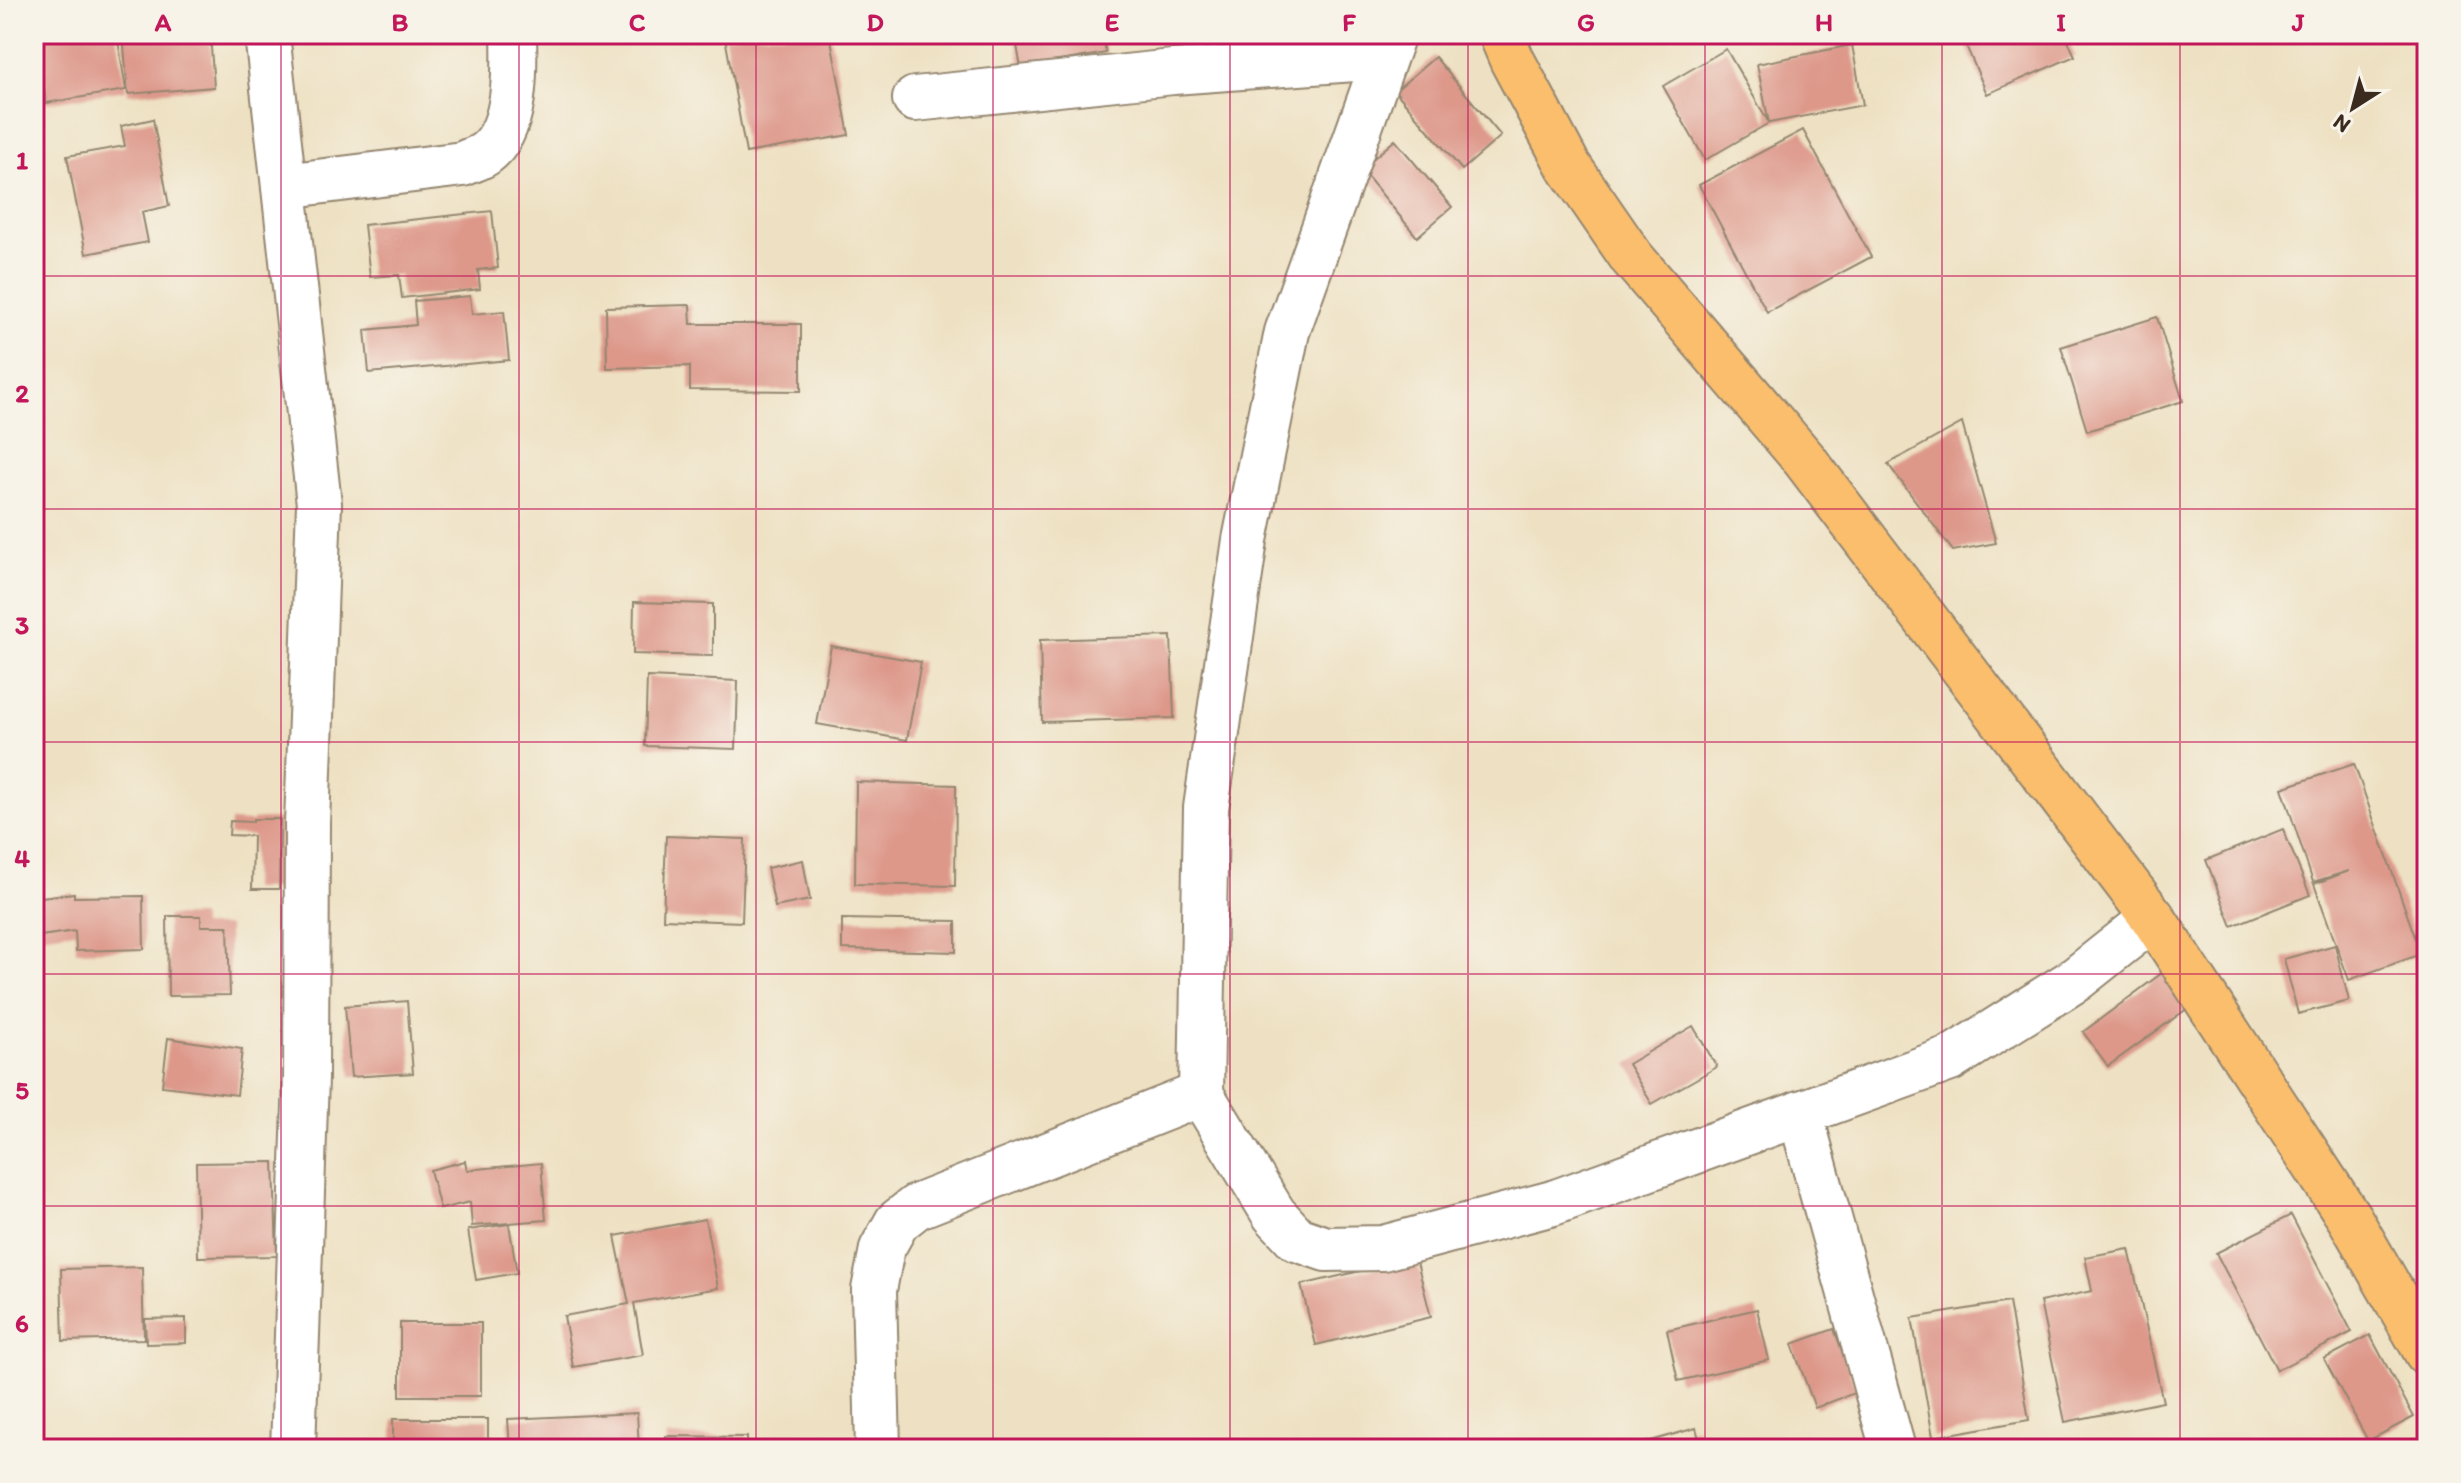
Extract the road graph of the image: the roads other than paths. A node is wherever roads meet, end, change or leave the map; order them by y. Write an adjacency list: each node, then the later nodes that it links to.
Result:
1 (267, 34): 6 (street)
2 (514, 34): 6 (street)
3 (1501, 34): 7 (main road)
4 (1388, 45): 5 (street); 8 (street)
5 (915, 99)
6 (284, 186): 11 (street)
7 (2153, 918): 9 (street); 10 (main road)
8 (1201, 1094): 9 (street); 12 (street)
9 (1800, 1113): 13 (street)
10 (2427, 1353)
11 (293, 1449)
12 (878, 1449)
13 (1893, 1449)

